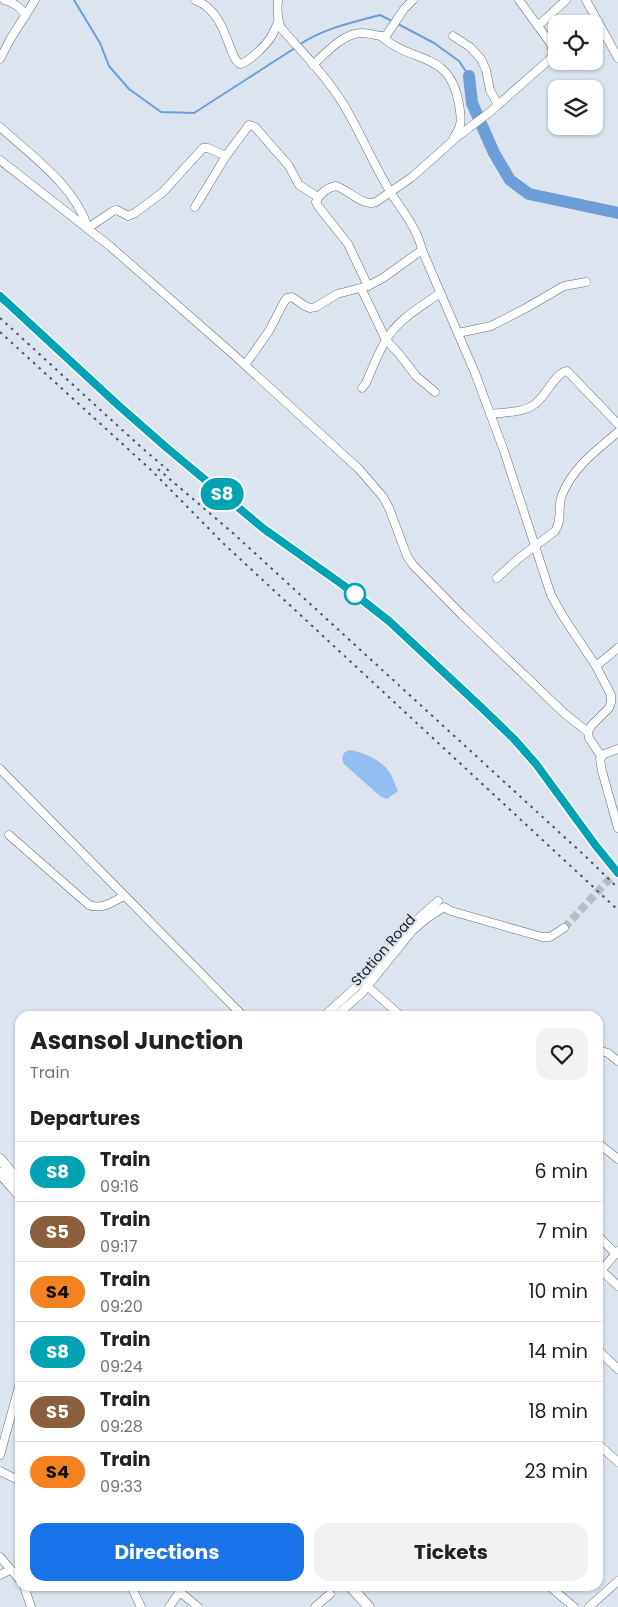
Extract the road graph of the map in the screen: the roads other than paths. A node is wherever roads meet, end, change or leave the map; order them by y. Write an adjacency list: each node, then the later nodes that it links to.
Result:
1 (6, 0): 9 (street)
2 (35, 0): 9 (street)
3 (195, 0): 10 (street)
4 (278, 0): 10 (street)
5 (413, 0): 12 (street)
6 (519, 0): 11 (street)
7 (566, 0): 11 (street)
8 (589, 1): 14 (street)
9 (26, 15): 15 (street)
10 (280, 25): 16 (street)
11 (538, 26): 17 (street)
12 (383, 36): 16 (street); 19 (street)
13 (453, 36): 17 (street)
14 (618, 58)
15 (0, 59)
16 (311, 62): 22 (street)
17 (498, 104): 19 (street)
18 (0, 127): 25 (street)
19 (454, 139): 22 (street)
20 (226, 156): 23 (street); 24 (street); 25 (street)
21 (0, 160): 25 (street)
22 (391, 192): 23 (street); 26 (street)
23 (318, 197): 28 (street)
24 (195, 207)
25 (88, 228): 32 (street)
26 (422, 250): 28 (street); 29 (street)
27 (586, 282): 30 (street)
28 (364, 287): 31 (street); 32 (street)
29 (440, 293): 30 (street); 31 (street)
30 (458, 333): 35 (street)
31 (386, 340): 33 (street); 34 (street)
32 (245, 365): 42 (street)
33 (362, 388)
34 (435, 392)
35 (490, 414): 36 (street); 38 (street)
36 (618, 424)
37 (618, 432): 38 (street)
38 (535, 547): 39 (street); 41 (street)
39 (497, 578)
40 (618, 648): 41 (street)
41 (596, 666): 42 (street)
42 (588, 732): 44 (street)
43 (618, 749): 44 (street)
44 (601, 756): 46 (street)
45 (0, 769): 48 (street)
46 (618, 828)
47 (9, 835): 48 (street)
48 (124, 896): 52 (street)
49 (441, 904): 50 (street); 51 (street, Station Road); 53 (street, Station Road)
50 (564, 928)
51 (367, 986): 54 (street, Station Road); 55 (street)
52 (238, 1011)
53 (330, 1011)
54 (342, 1011)
55 (395, 1011)
56 (603, 1052): 57 (street)
57 (618, 1061)
58 (603, 1147): 60 (street)
59 (0, 1159): 62 (main road)
60 (618, 1159)
61 (0, 1173): 63 (main road)
62 (15, 1177)
63 (15, 1190)
64 (603, 1240): 65 (street)
65 (617, 1252): 66 (street)
66 (603, 1268)
67 (603, 1275): 68 (street)
68 (618, 1286)
69 (603, 1355): 70 (street)
70 (618, 1369)
71 (15, 1401): 73 (street)
72 (603, 1448): 74 (street)
73 (0, 1456)
74 (618, 1462)
75 (0, 1471): 76 (street)
76 (15, 1478)
77 (0, 1557): 78 (street)
78 (10, 1570): 79 (street); 80 (street)
79 (0, 1575)
80 (15, 1575)
81 (618, 1581): 96 (street)
82 (25, 1591): 89 (street)
83 (133, 1591): 90 (street)
84 (181, 1591): 91 (street)
85 (184, 1591): 92 (street)
86 (355, 1591): 94 (main road)
87 (555, 1591): 95 (street)
88 (330, 1594): 93 (street)
89 (30, 1607)
90 (141, 1607)
91 (169, 1607)
92 (198, 1607)
93 (315, 1607)
94 (369, 1607)
95 (574, 1607)
96 (589, 1607)

